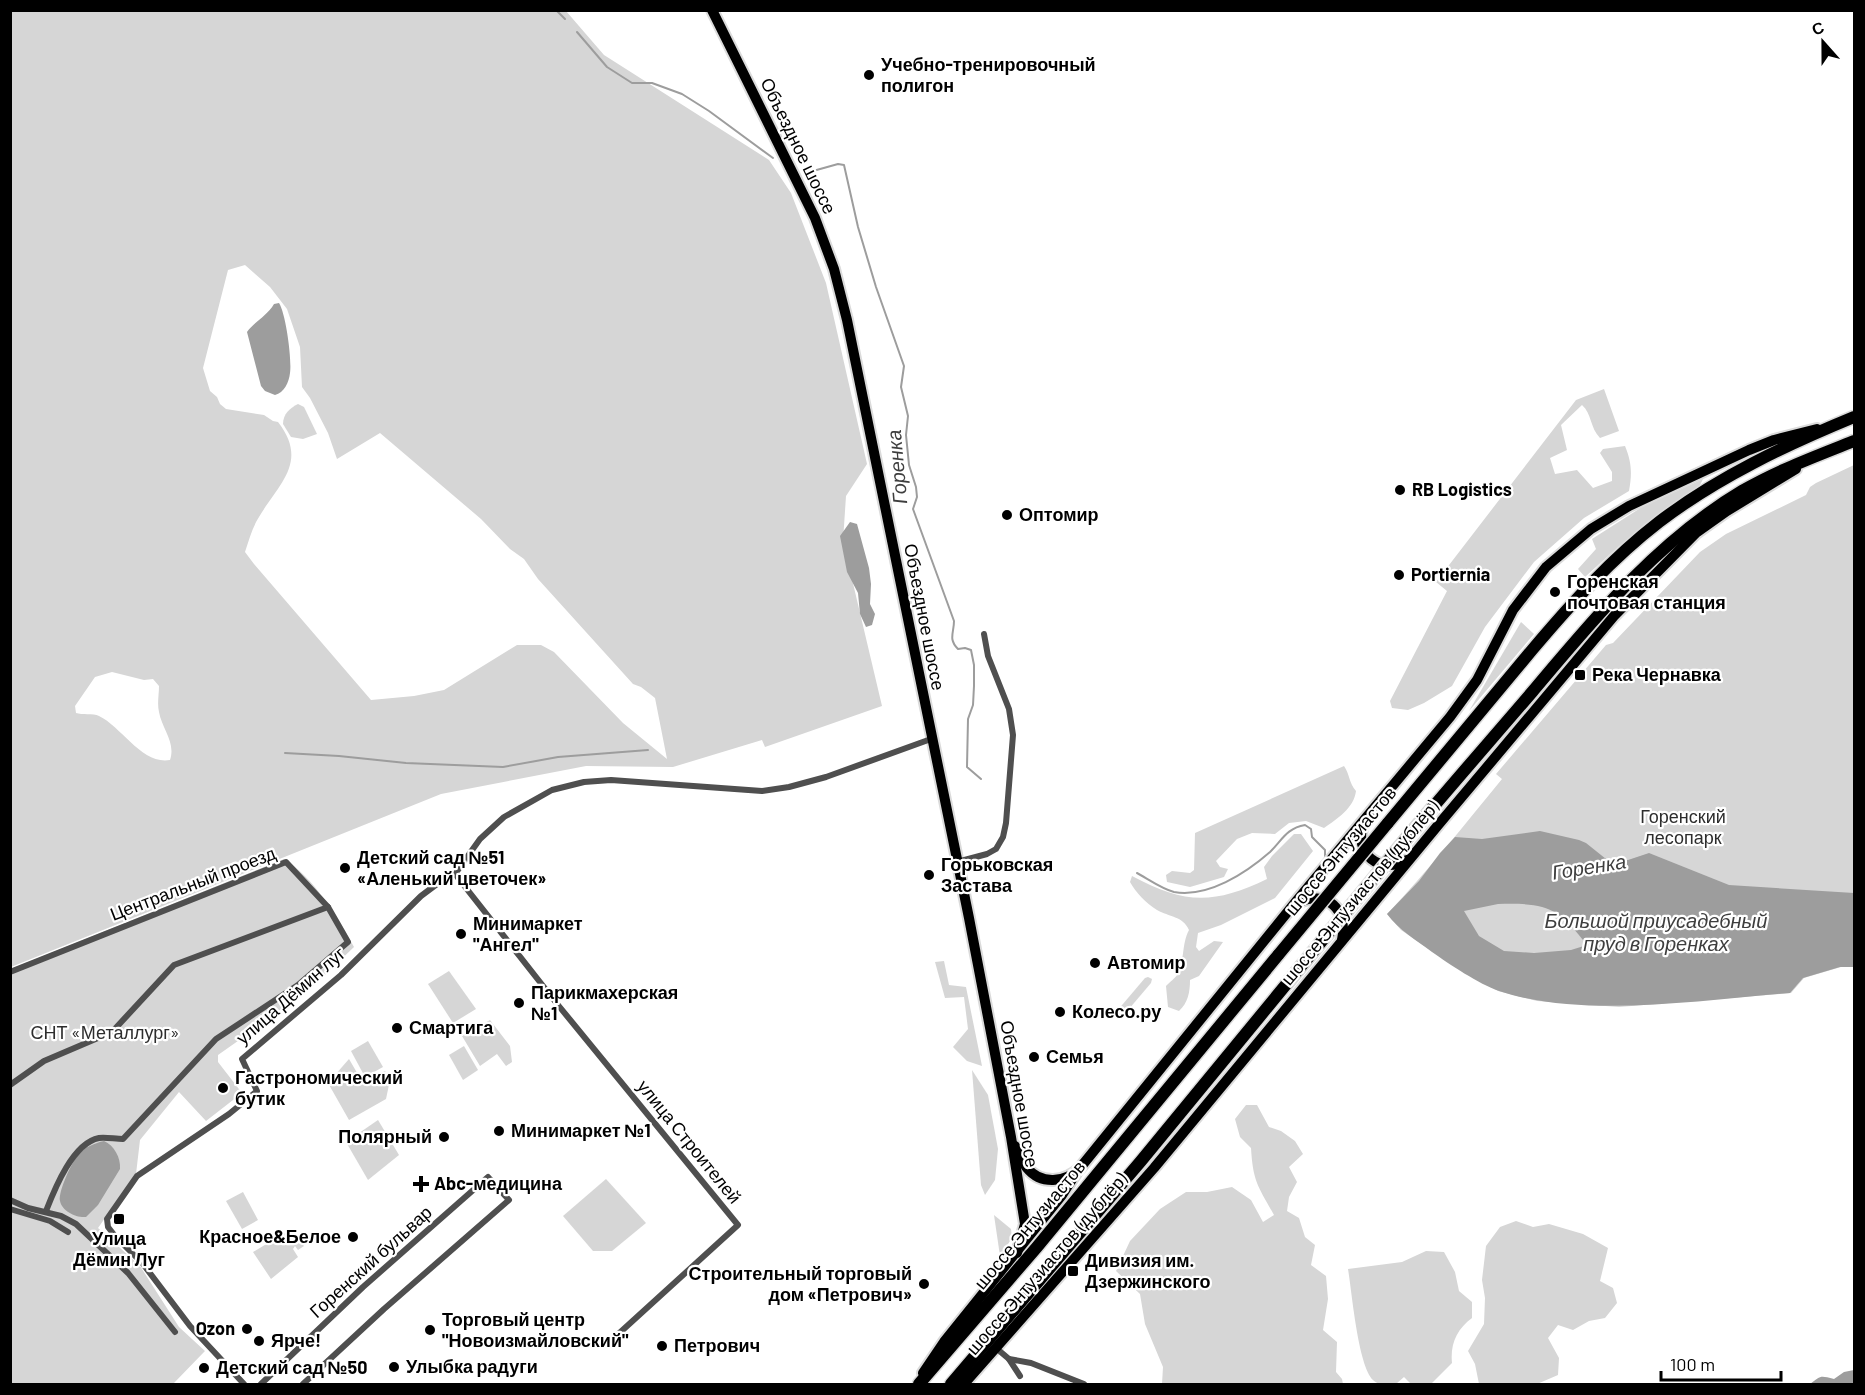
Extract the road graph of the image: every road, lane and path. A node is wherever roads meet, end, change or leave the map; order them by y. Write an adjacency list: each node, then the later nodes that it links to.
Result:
1 (712, 10): 7 (main road, Объездное шоссе)
2 (1854, 417): 3 (highway, шоссе Энтузиастов)
3 (1834, 426): 8 (main road); 32 (highway, шоссе Энтузиастов, bridge)
4 (1854, 441): 5 (highway)
5 (1814, 457): 9 (main road, шоссе Энтузиастов (дублёр)); 33 (highway, bridge)
6 (984, 634): 10 (street)
7 (931, 739): 10 (main road, Объездное шоссе); 11 (street)
8 (1363, 820): 9 (main road); 12 (main road)
9 (1410, 859): 14 (main road, шоссе Энтузиастов (дублёр))
10 (957, 862): 17 (main road, Объездное шоссе)
11 (455, 874): 25 (street, улица Строителей); 29 (street, улица Дёмин луг)
12 (1294, 904): 14 (main road); 18 (main road, шоссе Энтузиастов (дублёр))
13 (328, 906): 15 (street, Центральный проезд); 16 (street); 21 (street)
14 (1342, 940): 26 (main road, шоссе Энтузиастов (дублёр))
15 (10, 972)
16 (10, 1084)
17 (1011, 1137): 18 (main road); 23 (main road, Объездное шоссе)
18 (1080, 1168): 23 (main road, шоссе Энтузиастов (дублёр))
19 (10, 1200): 21 (street)
20 (10, 1209): 22 (street)
21 (46, 1211): 24 (street)
22 (68, 1232)
23 (1017, 1253): 32 (main road, шоссе Энтузиастов (дублёр))
24 (175, 1332)
25 (615, 1337)
26 (996, 1348): 27 (street); 34 (main road, шоссе Энтузиастов (дублёр))
27 (1009, 1359): 28 (street); 35 (street)
28 (1020, 1376)
29 (244, 1384)
30 (261, 1384): 31 (street, Горенский бульвар)
31 (303, 1384)
32 (917, 1384)
33 (951, 1384)
34 (964, 1384)
35 (1084, 1384)

